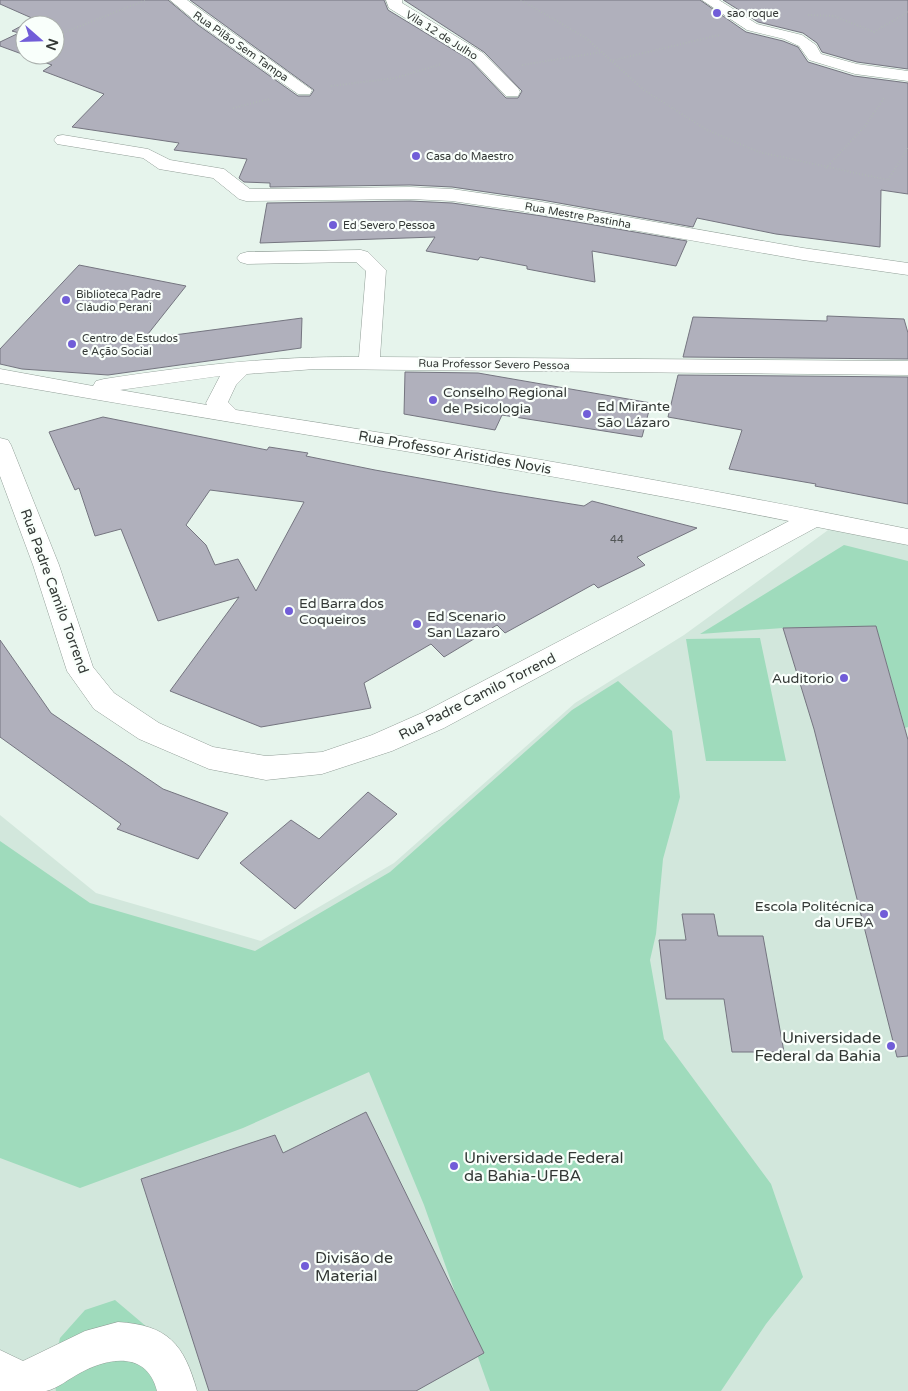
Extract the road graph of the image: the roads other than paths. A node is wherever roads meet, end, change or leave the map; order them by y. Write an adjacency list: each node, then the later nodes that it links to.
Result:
1 (178, 0): 5 (street, Rua Pilão Sem Tampa)
2 (394, 0): 6 (street, Vila 12 de Julho)
3 (709, 0): 4 (street)
4 (902, 75)
5 (304, 90)
6 (512, 92)
7 (63, 140): 9 (street, Rua Mestre Pastinha)
8 (247, 258): 10 (street)
9 (908, 269)
10 (368, 363): 11 (street, Rua Professor Severo Pessoa); 12 (street, Rua Professor Severo Pessoa)
11 (241, 368): 14 (street, Rua Professor Severo Pessoa); 15 (street)
12 (908, 368)
13 (0, 376): 14 (street, Rua Professor Aristides Novis)
14 (82, 389): 15 (street, Rua Professor Aristides Novis)
15 (229, 416): 17 (street, Rua Professor Aristides Novis)
16 (0, 445): 17 (street, Rua Padre Camilo Torrend)
17 (815, 518): 18 (street, Rua Professor Aristides Novis)
18 (908, 537)
19 (17, 1381): 20 (street)
20 (177, 1391)

